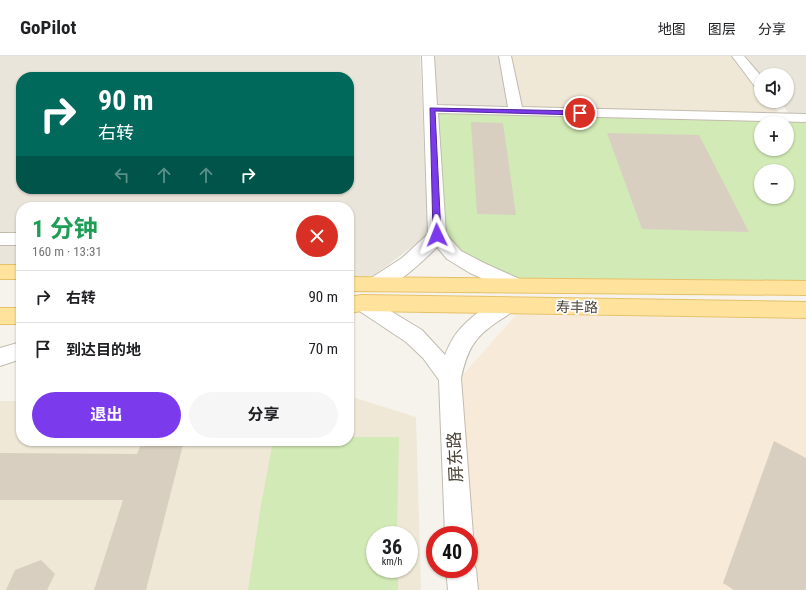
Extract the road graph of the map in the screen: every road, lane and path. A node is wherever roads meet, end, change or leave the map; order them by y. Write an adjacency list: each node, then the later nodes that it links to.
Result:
1 (428, 56): 6 (street)
2 (505, 56): 7 (street)
3 (738, 56): 4 (street)
4 (754, 76)
5 (779, 108): 8 (street)
6 (432, 109): 7 (street); 12 (street)
7 (516, 111): 9 (street)
8 (785, 116)
9 (754, 117)
10 (794, 118): 11 (street)
11 (806, 118)
12 (437, 235): 18 (street); 19 (street)
13 (16, 238): 14 (street)
14 (0, 239)
15 (0, 272): 16 (main road)
16 (16, 272)
17 (354, 284): 18 (main road, 寿丰路)
18 (375, 285): 19 (main road, 寿丰路)
19 (515, 285): 22 (main road, 寿丰路)
20 (0, 286): 21 (main road)
21 (16, 286)
22 (806, 288)
23 (0, 301): 24 (main road)
24 (16, 301)
25 (354, 304): 27 (main road, 寿丰路)
26 (354, 305): 33 (street)
27 (506, 306): 28 (main road, 寿丰路); 33 (street, 屏东路)
28 (806, 310)
29 (0, 316): 30 (main road)
30 (16, 316)
31 (16, 352): 32 (street)
32 (0, 357)
33 (450, 378): 34 (street, 屏东路)
34 (458, 526)
35 (462, 578): 36 (street)
36 (463, 590)

